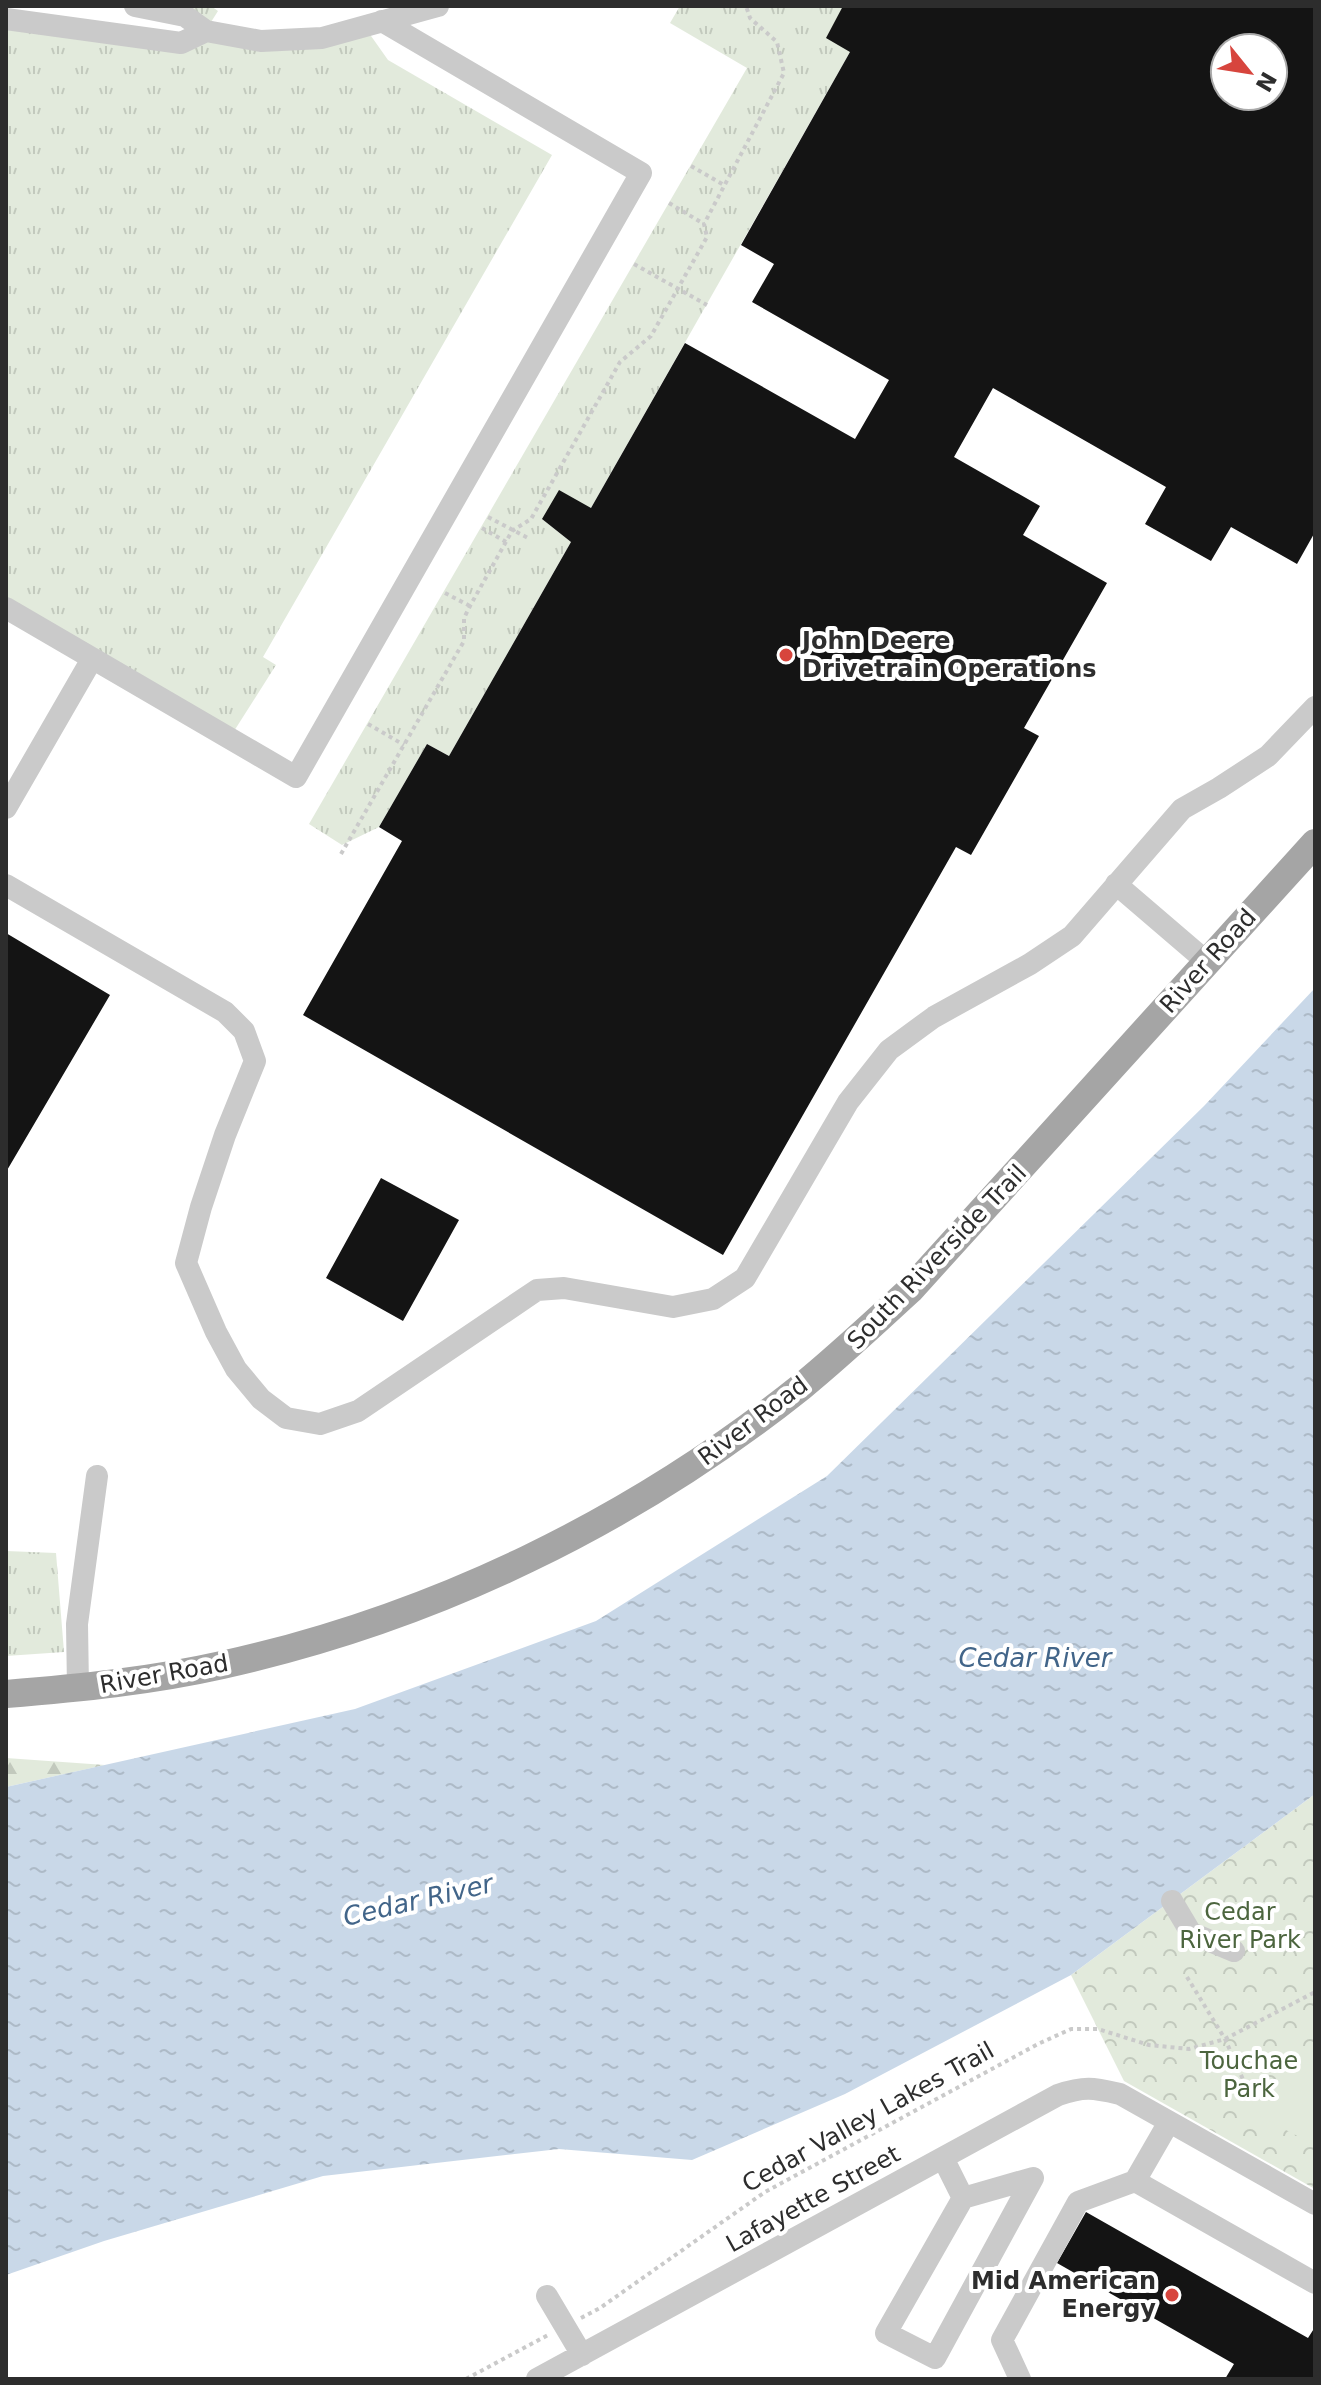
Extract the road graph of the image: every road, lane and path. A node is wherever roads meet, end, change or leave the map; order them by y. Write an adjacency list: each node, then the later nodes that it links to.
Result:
1 (135, 6): 6 (street)
2 (438, 6): 5 (street)
3 (746, 6): 8 (path)
4 (6, 19): 6 (street)
5 (382, 21): 6 (street); 22 (street)
6 (206, 31)
7 (691, 166): 8 (path)
8 (724, 185): 10 (path)
9 (669, 203): 10 (path)
10 (704, 224): 12 (path)
11 (634, 264): 12 (path)
12 (678, 289): 13 (path); 16 (path)
13 (707, 305)
14 (488, 517): 16 (path)
15 (482, 528): 18 (path)
16 (512, 531): 17 (path); 18 (path)
17 (530, 539)
18 (506, 542): 20 (path)
19 (445, 593): 20 (path)
20 (470, 606): 25 (path)
21 (6, 608): 22 (street)
22 (92, 659): 26 (street)
23 (1315, 707): 29 (street)
24 (368, 724): 25 (path)
25 (404, 745): 28 (path)
26 (6, 808)
27 (1315, 843): 31 (main road, River Road)
28 (341, 854)
29 (1116, 884): 30 (street); 31 (street)
30 (6, 885)
31 (1207, 962): 33 (main road, River Road)
32 (97, 1476): 33 (street)
33 (78, 1688): 34 (main road, River Road)
34 (6, 1694)
35 (1172, 1901): 36 (street)
36 (1234, 1951)
37 (1187, 1977): 39 (path)
38 (1315, 1992): 39 (path, Cedar Valley Lakes Trail)
39 (1225, 2039): 40 (path); 48 (path, Cedar Valley Lakes Trail)
40 (1245, 2084)
41 (1169, 2122): 42 (street, Lafayette Street); 43 (street); 45 (street)
42 (943, 2158): 44 (street); 49 (street, Lafayette Street)
43 (1135, 2181): 46 (street); 52 (street)
44 (963, 2198): 44 (street)
45 (1315, 2204)
46 (1315, 2283)
47 (547, 2296): 48 (street)
48 (564, 2327): 49 (street); 50 (path, Cedar Valley Lakes Trail)
49 (582, 2355): 51 (street, Lafayette Street)
50 (466, 2379)
51 (537, 2379)
52 (1020, 2379)

